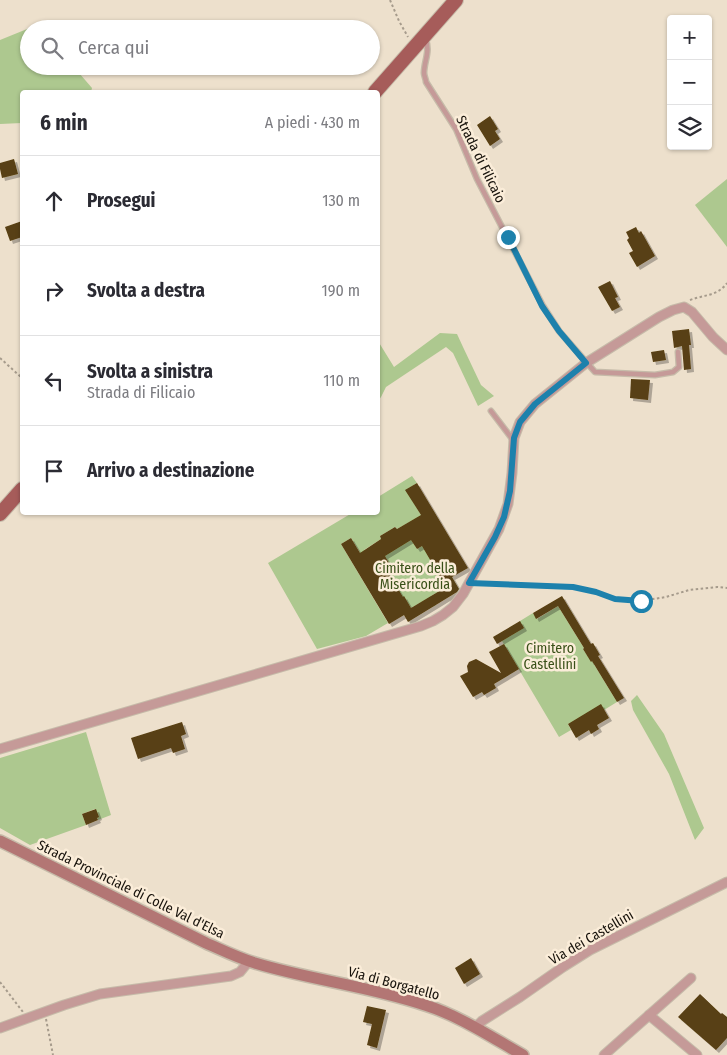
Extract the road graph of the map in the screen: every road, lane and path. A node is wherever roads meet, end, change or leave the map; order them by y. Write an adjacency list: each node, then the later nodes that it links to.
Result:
1 (390, 0): 3 (path)
2 (456, 0): 3 (main road)
3 (420, 41): 4 (main road); 10 (lane, Strada di Filicaio)
4 (377, 90)
5 (727, 283): 6 (path)
6 (684, 307): 7 (street); 10 (street)
7 (727, 350)
8 (678, 352): 10 (lane)
9 (0, 358): 11 (path)
10 (586, 363): 13 (street)
11 (20, 376)
12 (491, 411): 13 (lane)
13 (514, 441): 16 (street)
14 (20, 491): 15 (main road)
15 (0, 514)
16 (469, 583): 17 (path); 18 (street)
17 (727, 588)
18 (0, 749)
19 (0, 841): 21 (main road, Strada Provinciale di Colle Val d'Elsa)
20 (727, 882): 28 (street, Via dei Castellini)
21 (249, 961): 24 (street); 28 (main road, Via di Borgatello)
22 (691, 978): 25 (street)
23 (0, 982): 26 (path)
24 (44, 1012): 26 (street); 29 (path)
25 (649, 1015): 31 (street); 32 (street)
26 (26, 1019): 27 (street)
27 (0, 1028)
28 (475, 1028): 30 (main road, Via di Borgatello)
29 (53, 1055)
30 (522, 1055)
31 (604, 1055)
32 (697, 1055)

